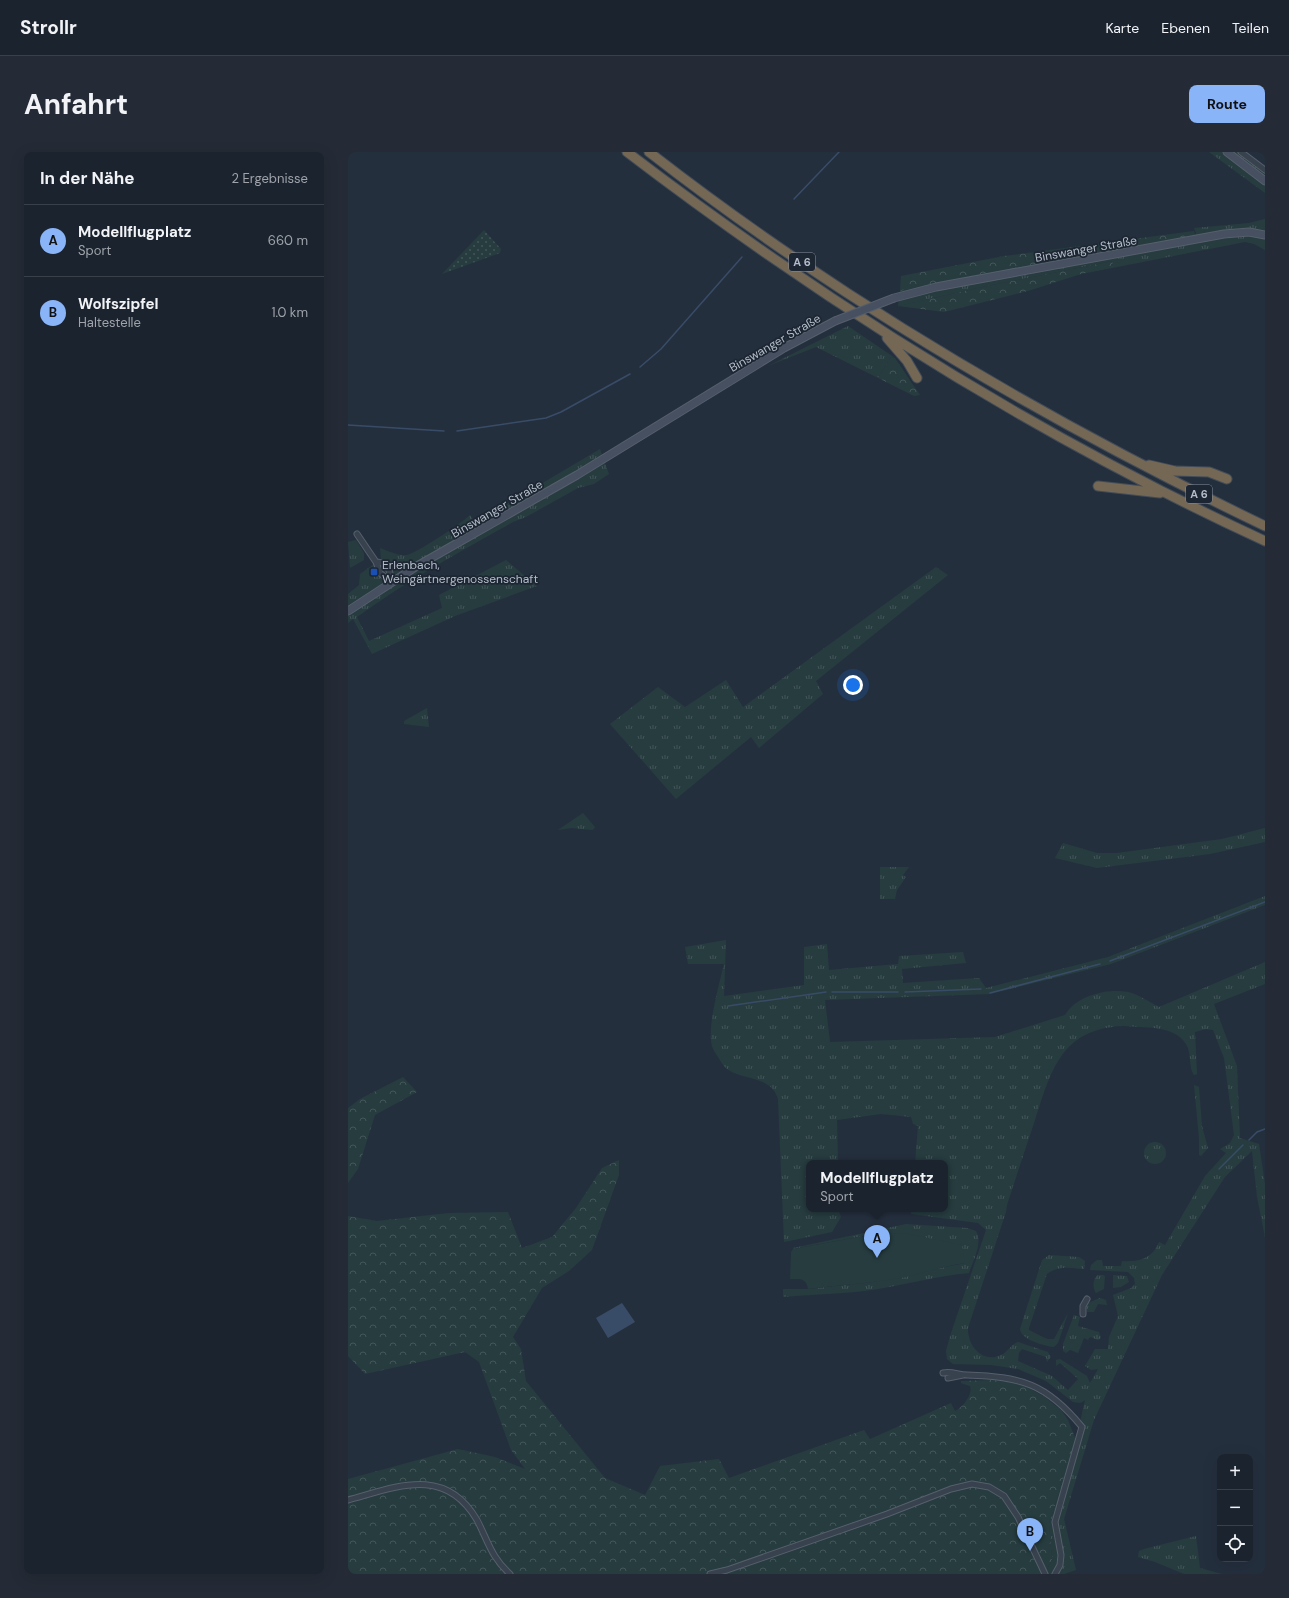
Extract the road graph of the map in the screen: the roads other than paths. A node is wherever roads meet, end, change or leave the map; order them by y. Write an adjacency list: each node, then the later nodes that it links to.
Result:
1 (627, 152): 8 (highway, A 6)
2 (649, 152): 10 (highway, A 6)
3 (1227, 152): 6 (main road)
4 (1241, 152): 5 (street)
5 (1265, 170)
6 (1265, 181)
7 (1265, 235): 19 (main road, Binswanger Straße, bridge)
8 (880, 330): 9 (highway); 13 (highway, A 6)
9 (917, 378)
10 (1134, 461): 11 (highway); 14 (highway, A 6)
11 (1227, 479)
12 (1098, 486): 13 (highway)
13 (1167, 494): 16 (highway, A 6)
14 (1265, 526)
15 (357, 534): 17 (street)
16 (1265, 541)
17 (376, 562): 18 (street); 20 (street)
18 (386, 565): 19 (street); 20 (street)
19 (417, 566): 20 (main road, Binswanger Straße)
20 (391, 582): 21 (main road, Binswanger Straße)
21 (348, 611)
22 (1087, 1299): 23 (street)
23 (1083, 1314)
24 (943, 1373): 25 (street)
25 (965, 1375): 26 (street); 31 (street)
26 (948, 1378)
27 (348, 1500): 28 (street)
28 (510, 1574)
29 (710, 1574): 30 (street)
30 (1045, 1574)
31 (1055, 1574)

